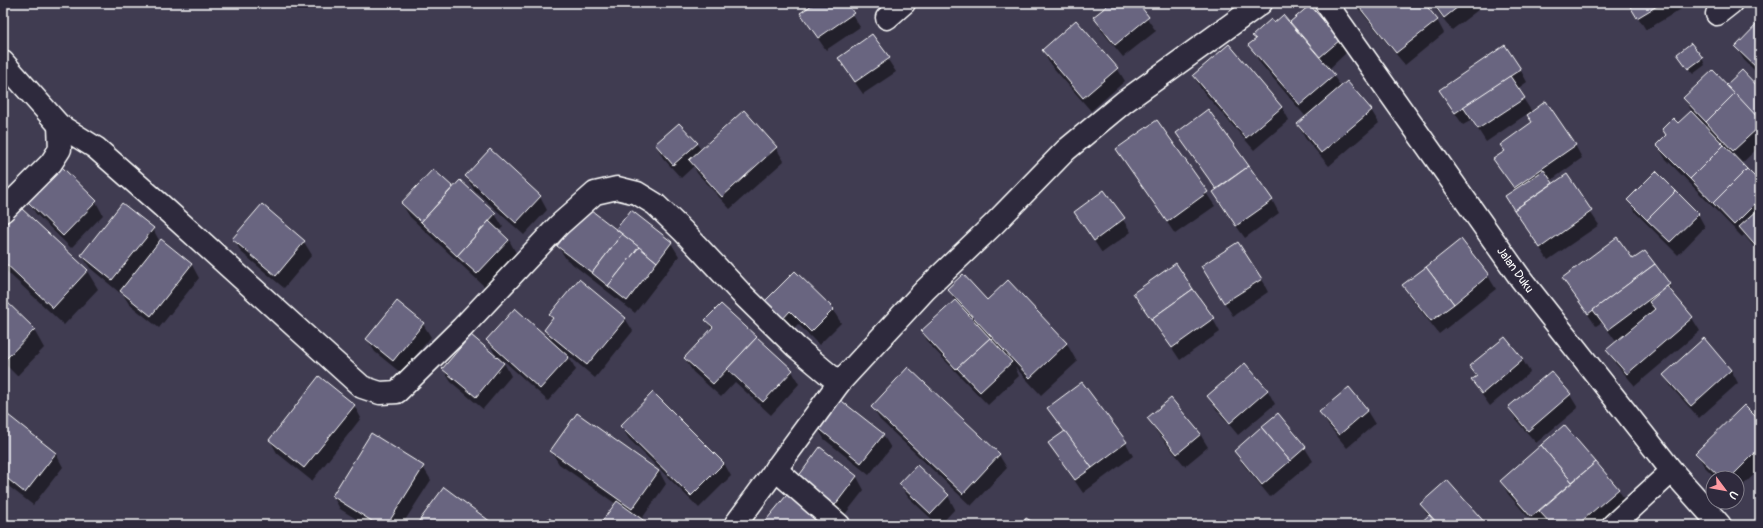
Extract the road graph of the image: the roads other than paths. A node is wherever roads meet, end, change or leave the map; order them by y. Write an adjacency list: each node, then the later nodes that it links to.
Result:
1 (904, 3): 4 (street)
2 (1261, 3): 8 (street)
3 (1326, 3): 10 (street, Jalan Duku)
4 (887, 18)
5 (3, 62): 6 (street)
6 (59, 125): 7 (street); 8 (street)
7 (3, 211)
8 (839, 383): 9 (street)
9 (775, 469): 11 (street); 12 (street)
10 (1672, 471): 13 (street); 14 (street, Jalan Duku)
11 (735, 525)
12 (839, 525)
13 (1613, 525)
14 (1720, 525)

